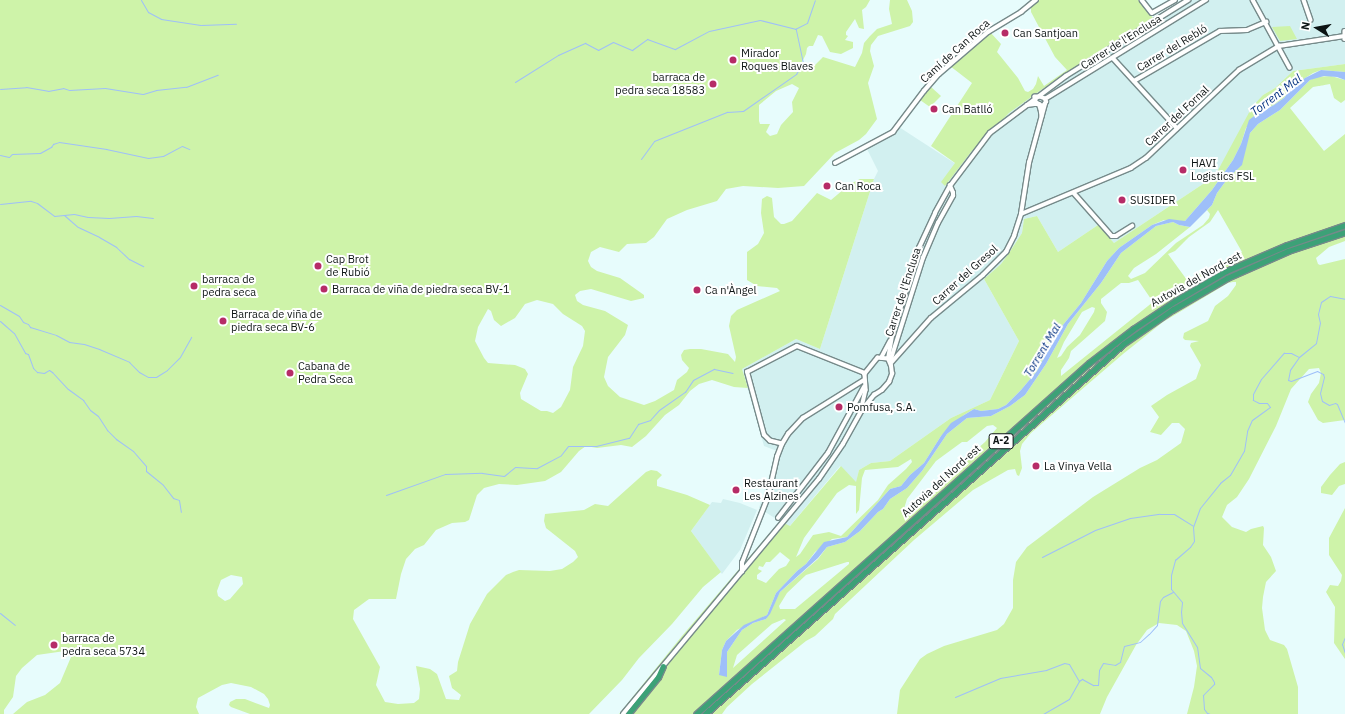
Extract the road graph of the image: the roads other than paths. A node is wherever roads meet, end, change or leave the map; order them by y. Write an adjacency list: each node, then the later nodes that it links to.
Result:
1 (1036, 0): 24 (street, Camí de Can Roca)
2 (1142, 0): 7 (street)
3 (1188, 0): 16 (street)
4 (1206, 0): 13 (street, Carrer de l'Enclusa)
5 (1253, 0): 9 (street)
6 (1305, 0): 8 (street)
7 (1172, 1)
8 (1311, 20)
9 (1266, 22): 12 (street); 15 (street, Carrer del Rebló)
10 (1345, 31): 11 (street, Carrer del Fornal)
11 (1344, 38): 12 (street, Carrer del Fornal)
12 (1279, 46): 14 (street); 23 (street, Carrer del Fornal)
13 (1112, 58): 15 (street); 18 (street, Carrer de l'Enclusa)
14 (1290, 68)
15 (1134, 81): 23 (street)
16 (1048, 89): 17 (street); 18 (street, Carrer del Gresol)
17 (1035, 97): 18 (street); 19 (street); 21 (street)
18 (1045, 99): 20 (street, Carrer del Gresol)
19 (1039, 104): 20 (street); 21 (street); 22 (street)
20 (1045, 104): 22 (street, Carrer del Gresol)
21 (1024, 106): 25 (street)
22 (1042, 116): 27 (street, Carrer del Gresol)
23 (1177, 128): 26 (street, Carrer del Fornal)
24 (835, 163)
25 (950, 186): 31 (street); 33 (street, Carrer de l'Enclusa)
26 (1074, 193): 27 (street, Carrer del Fornal); 29 (street)
27 (1022, 214): 33 (street, Carrer del Gresol)
28 (1345, 225): 45 (highway, Autovia del Nord-est / A-2)
29 (1132, 226)
30 (1345, 232): 46 (highway, Autovia del Nord-est / A-2)
31 (892, 336): 32 (street); 33 (street)
32 (882, 358): 33 (street); 34 (street)
33 (890, 361): 37 (street)
34 (865, 373): 35 (street); 39 (street)
35 (864, 380): 36 (street); 39 (street)
36 (865, 389): 37 (street); 38 (street); 40 (street)
37 (874, 394): 38 (street)
38 (861, 411): 41 (street)
39 (782, 444): 41 (street)
40 (778, 518)
41 (742, 572): 42 (street)
42 (664, 666): 43 (street); 44 (highway)
43 (623, 714)
44 (628, 714)
45 (696, 714)
46 (705, 714)

